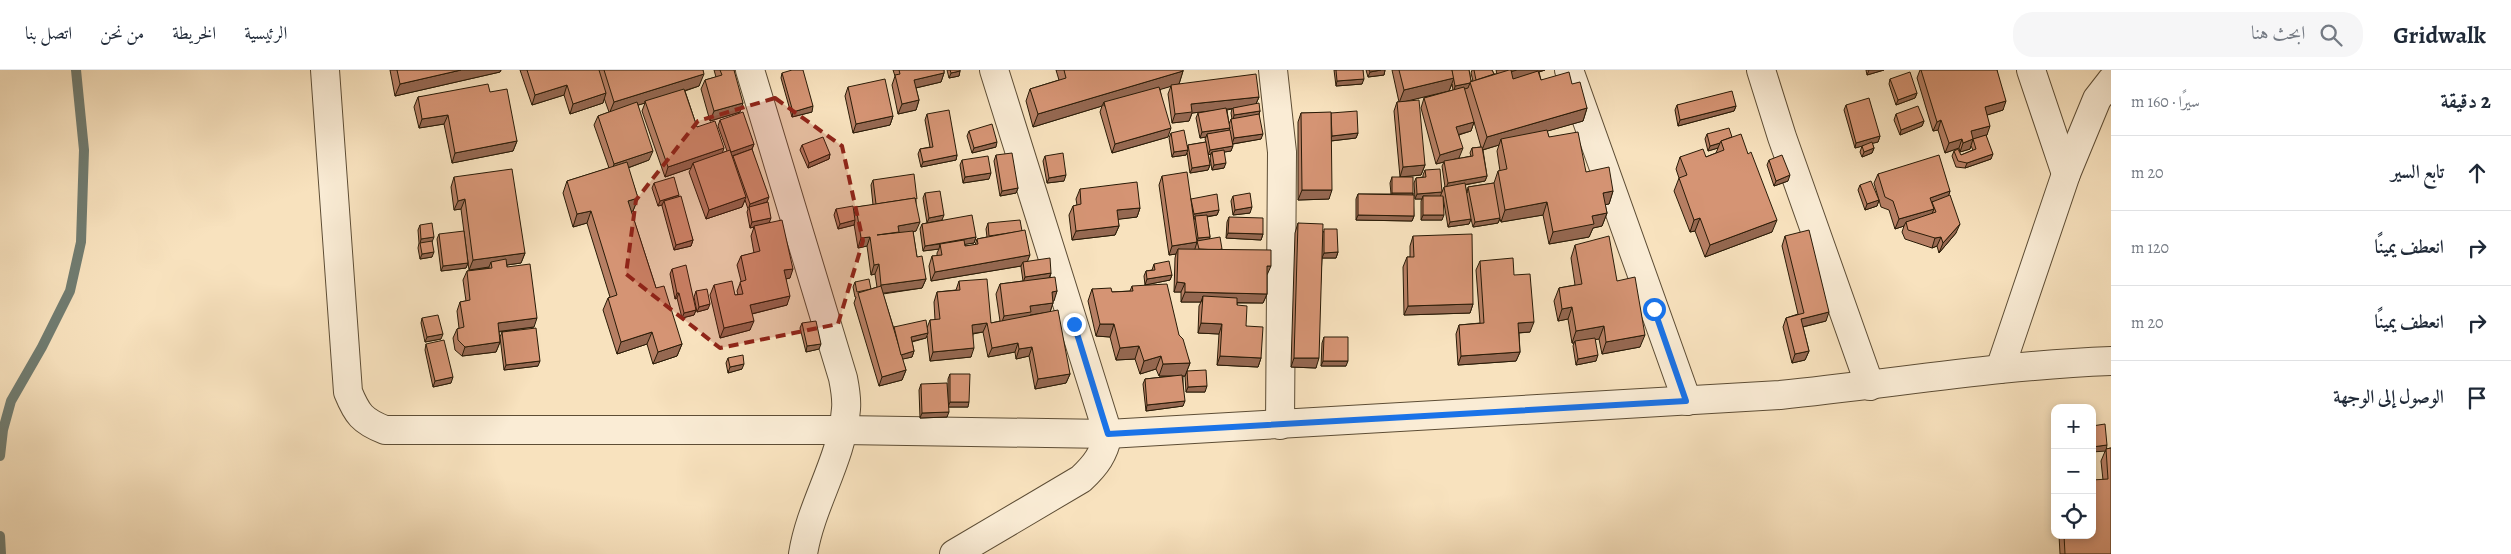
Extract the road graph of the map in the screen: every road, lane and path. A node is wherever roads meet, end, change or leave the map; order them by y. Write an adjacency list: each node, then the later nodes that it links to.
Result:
1 (325, 70): 15 (street)
2 (750, 70): 15 (street)
3 (994, 70): 16 (street)
4 (1273, 70): 14 (street)
5 (1569, 70): 13 (street)
6 (1761, 70): 12 (street)
7 (2031, 70): 9 (street)
8 (2111, 82): 9 (street)
9 (2066, 174): 11 (street)
10 (2111, 361): 11 (street)
11 (2000, 369): 12 (street)
12 (1870, 386): 13 (street)
13 (1686, 401): 14 (street)
14 (1280, 425): 16 (street)
15 (844, 430): 16 (street); 17 (street)
16 (1108, 434): 18 (street)
17 (803, 554)
18 (954, 554)

